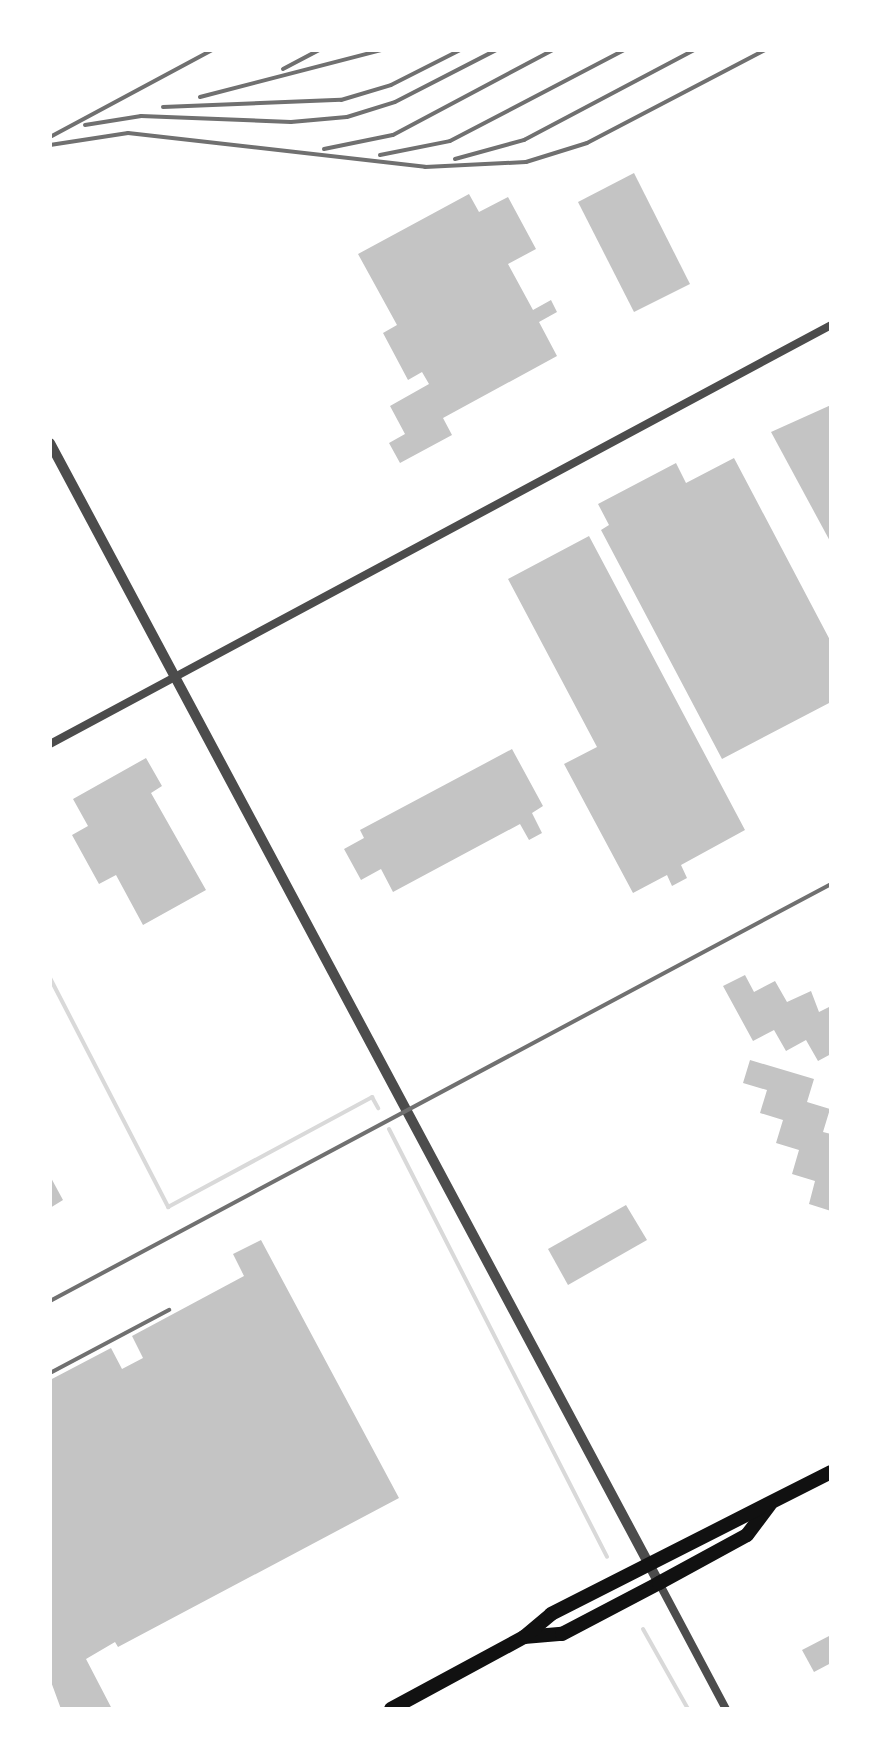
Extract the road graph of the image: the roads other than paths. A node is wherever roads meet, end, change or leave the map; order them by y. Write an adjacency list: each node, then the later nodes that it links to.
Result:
1 (831, 325): 3 (street)
2 (50, 443): 3 (street)
3 (174, 679): 4 (street); 7 (street)
4 (50, 744)
5 (831, 1472): 6 (main road)
6 (770, 1505): 7 (main road); 8 (main road)
7 (648, 1562): 8 (street); 9 (main road)
8 (659, 1583): 9 (main road); 11 (street)
9 (524, 1637): 10 (main road)
10 (391, 1709)
11 (726, 1709)

